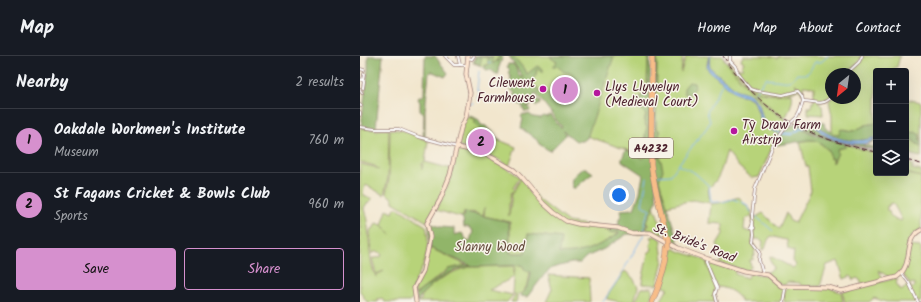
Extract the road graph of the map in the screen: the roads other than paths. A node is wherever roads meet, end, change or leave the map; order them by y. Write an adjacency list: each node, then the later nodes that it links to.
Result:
1 (458, 56): 8 (street)
2 (474, 56): 7 (street)
3 (652, 56): 22 (highway, A4232); 22 (highway, A4232)
4 (730, 56): 17 (street)
5 (862, 56): 10 (street)
6 (447, 57): 8 (street)
7 (468, 57): 9 (street)
8 (460, 65): 9 (street)
9 (467, 65): 20 (street)
10 (852, 68)
11 (360, 69): 12 (street)
12 (364, 70)
13 (364, 74): 15 (street)
14 (360, 79): 15 (street)
15 (363, 80): 16 (street)
16 (361, 91)
17 (803, 101): 18 (street); 24 (street)
18 (825, 101)
19 (360, 127): 20 (street)
20 (457, 147): 23 (street, St. Bride's Road); 27 (street)
21 (921, 230): 25 (street)
22 (668, 238): 28 (highway, A4232, bridge)
23 (707, 259): 24 (street, St. Bride's Road); 29 (street)
24 (763, 274): 26 (street, St. Bride's Road)
25 (902, 274): 26 (street); 31 (street)
26 (782, 286): 30 (street)
27 (416, 300)
28 (653, 302)
29 (717, 302)
30 (783, 302)
31 (918, 302)

